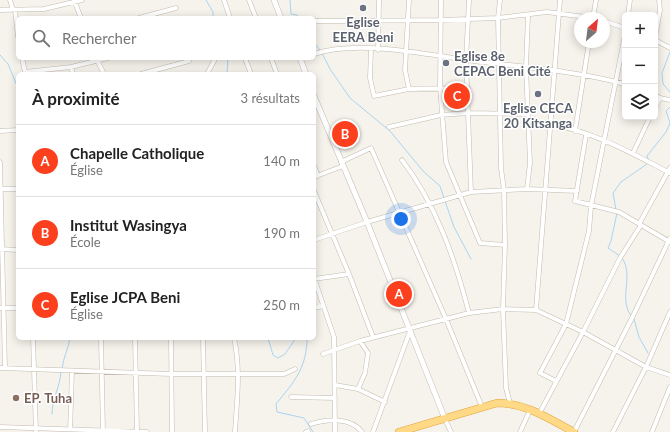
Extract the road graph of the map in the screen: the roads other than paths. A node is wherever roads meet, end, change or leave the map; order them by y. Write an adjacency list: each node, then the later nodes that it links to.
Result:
1 (10, 0): 18 (street)
2 (82, 0): 15 (street)
3 (224, 0): 26 (street)
4 (249, 0): 27 (street)
5 (274, 0): 28 (street)
6 (379, 0): 31 (street)
7 (409, 0): 32 (street)
8 (440, 0): 33 (street)
9 (469, 0): 30 (street)
10 (500, 0): 29 (street)
11 (560, 0): 21 (street)
12 (596, 0): 19 (street)
13 (630, 0): 20 (street)
14 (659, 0): 35 (street)
15 (74, 1): 18 (street); 24 (street)
16 (176, 8): 25 (street)
17 (0, 10): 18 (street)
18 (14, 10): 37 (street)
19 (594, 12)
20 (628, 12)
21 (559, 13): 22 (street); 23 (street); 60 (street)
22 (528, 15): 29 (street); 59 (street)
23 (574, 15)
24 (80, 16)
25 (146, 16)
26 (229, 16)
27 (255, 16)
28 (280, 16)
29 (498, 18): 30 (street); 57 (street)
30 (469, 19): 33 (street); 54 (street)
31 (379, 20): 32 (street); 34 (street); 44 (street)
32 (409, 20): 33 (street); 45 (street)
33 (440, 20): 47 (street)
34 (316, 21)
35 (658, 22)
36 (610, 23): 38 (street)
37 (16, 24)
38 (622, 27)
39 (658, 41): 42 (street)
40 (588, 48): 71 (street)
41 (623, 48): 72 (street)
42 (670, 48)
43 (371, 49): 44 (street); 46 (street); 76 (street)
44 (378, 50): 45 (street)
45 (406, 52): 47 (street); 76 (street)
46 (316, 54)
47 (440, 56): 54 (street); 74 (street)
48 (22, 60): 62 (street)
49 (94, 60): 58 (street)
50 (97, 60): 65 (street)
51 (246, 60): 68 (street)
52 (271, 60): 69 (street)
53 (302, 60): 70 (street)
54 (466, 60): 57 (street); 75 (street)
55 (188, 61): 66 (street)
56 (214, 61): 67 (street)
57 (500, 64): 59 (street); 82 (street)
58 (71, 67): 63 (street); 64 (street)
59 (526, 67): 60 (street); 83 (street)
60 (554, 71): 71 (street); 86 (street)
61 (25, 72): 63 (street)
62 (25, 72)
63 (41, 72)
64 (72, 72)
65 (103, 72)
66 (148, 72)
67 (209, 72)
68 (250, 72)
69 (276, 72)
70 (305, 72)
71 (584, 76): 72 (street); 90 (street)
72 (617, 82): 73 (street); 92 (street)
73 (622, 83)
74 (440, 87): 75 (street); 76 (street); 84 (street)
75 (468, 88): 81 (street)
76 (409, 89)
77 (660, 98): 78 (street); 79 (street)
78 (670, 100)
79 (658, 102)
80 (316, 105): 96 (street)
81 (468, 113): 82 (street); 84 (street); 105 (street)
82 (500, 114): 83 (street); 102 (street)
83 (529, 114): 101 (street)
84 (441, 115): 87 (street); 106 (street)
85 (649, 120): 93 (street)
86 (549, 124): 90 (street); 103 (street)
87 (389, 127)
88 (16, 130): 89 (street)
89 (0, 131)
90 (575, 131): 91 (street)
91 (586, 135): 92 (street); 104 (street)
92 (605, 140): 93 (street); 109 (street)
93 (633, 153): 97 (street)
94 (402, 160): 108 (street)
95 (0, 162): 99 (street)
96 (342, 164): 98 (street); 110 (street); 111 (street)
97 (669, 171): 112 (street)
98 (316, 176)
99 (1, 189): 100 (street); 117 (street)
100 (16, 189)
101 (527, 189): 102 (street); 103 (street)
102 (504, 190): 105 (street); 116 (street)
103 (545, 190): 104 (street); 127 (street)
104 (577, 190): 109 (street)
105 (471, 192): 106 (street)
106 (458, 195): 108 (street); 116 (street)
107 (316, 196): 113 (street)
108 (430, 203): 110 (street); 129 (street)
109 (591, 206): 112 (street); 131 (street)
110 (399, 212): 111 (street); 130 (street)
111 (367, 222): 113 (street); 132 (street)
112 (640, 225): 115 (street); 133 (street)
113 (331, 233): 114 (street); 119 (street)
114 (316, 239)
115 (670, 240): 143 (street)
116 (505, 245): 126 (street)
117 (1, 249): 118 (street); 123 (street)
118 (16, 250)
119 (349, 274): 120 (street); 134 (street)
120 (316, 279)
121 (316, 285): 122 (street)
122 (323, 306): 125 (street); 142 (street)
123 (2, 308): 124 (street); 147 (street)
124 (16, 308)
125 (316, 308)
126 (503, 309): 127 (street); 129 (street); 164 (street)
127 (536, 310): 131 (street)
128 (670, 312): 145 (street)
129 (469, 313): 130 (street)
130 (446, 318): 132 (street); 165 (street)
131 (566, 324): 133 (street); 157 (street)
132 (409, 329): 134 (street); 163 (street); 168 (street)
133 (583, 332): 143 (street); 157 (street)
134 (373, 337): 141 (street)
135 (33, 340): 149 (street)
136 (100, 340): 151 (street)
137 (135, 340): 152 (street)
138 (171, 340): 153 (street)
139 (203, 340): 154 (street)
140 (234, 340): 155 (street)
141 (360, 341): 142 (street); 160 (street)
142 (336, 348): 144 (street); 158 (street)
143 (616, 350): 145 (street); 188 (street)
144 (323, 354)
145 (646, 367): 156 (street); 189 (street)
146 (0, 368): 147 (street)
147 (5, 368): 149 (street)
148 (295, 369): 155 (street)
149 (34, 370): 150 (street); 174 (street)
150 (72, 371): 151 (street); 175 (street)
151 (101, 371): 152 (street); 176 (street)
152 (136, 373): 153 (street); 177 (street)
153 (171, 374): 154 (street); 179 (street)
154 (204, 374): 155 (street); 180 (street)
155 (239, 374): 181 (street)
156 (670, 375)
157 (556, 381): 167 (street)
158 (335, 386): 160 (street); 162 (street)
159 (670, 387): 190 (street)
160 (358, 389): 163 (street)
161 (290, 397): 162 (street)
162 (335, 398): 169 (street)
163 (385, 402): 184 (street)
164 (510, 403): 165 (highway); 166 (highway)
165 (482, 407): 168 (highway)
166 (530, 410): 167 (highway); 187 (street)
167 (539, 414): 188 (highway)
168 (445, 419): 173 (highway); 186 (street)
169 (335, 420): 170 (street); 182 (street); 183 (street)
170 (311, 424)
171 (0, 427): 172 (street)
172 (6, 430): 174 (street)
173 (412, 430): 185 (highway)
174 (36, 431): 175 (street)
175 (70, 431): 176 (street)
176 (103, 431): 177 (street)
177 (137, 432): 178 (street)
178 (147, 432)
179 (172, 432)
180 (205, 432)
181 (235, 432)
182 (335, 432)
183 (362, 432)
184 (373, 432)
185 (399, 432)
186 (451, 432)
187 (520, 432)
188 (574, 432)
189 (613, 432)
190 (652, 432)

